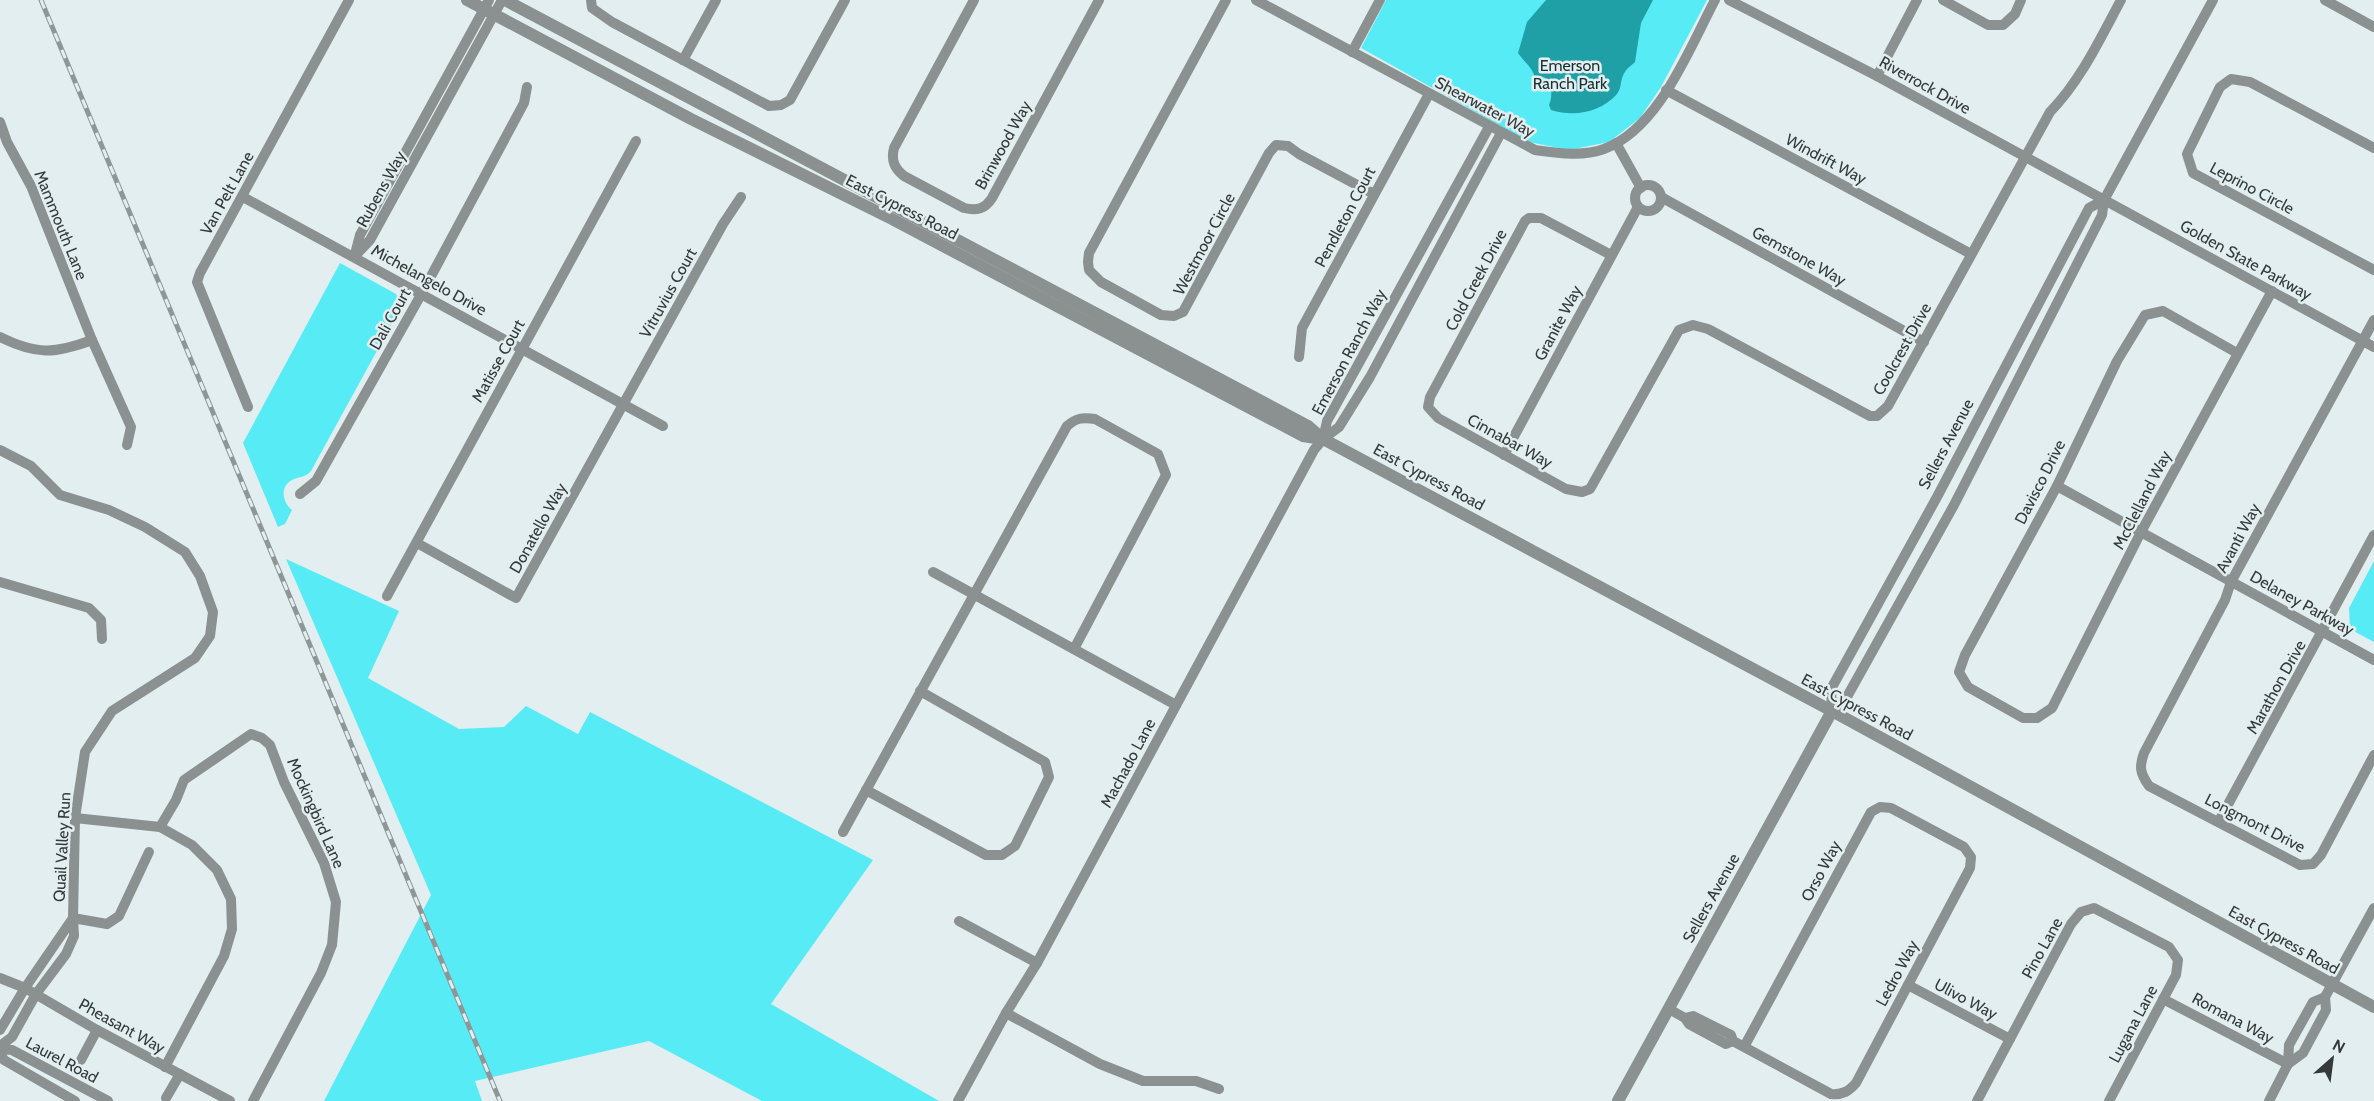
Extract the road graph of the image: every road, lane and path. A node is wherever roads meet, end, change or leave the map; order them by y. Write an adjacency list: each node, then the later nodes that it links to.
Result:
1 (349, 0): 38 (street, Van Pelt Lane)
2 (467, 0): 20 (street, East Cypress Road)
3 (504, 0): 20 (street); 61 (street, East Cypress Road)
4 (591, 0): 23 (street)
5 (716, 0): 23 (street)
6 (845, 0): 23 (street)
7 (974, 0): 8 (street, Brinwood Way)
8 (1100, 0)
9 (1226, 0): 36 (street, Westmoor Circle)
10 (1256, 0): 22 (street, Shearwater Way)
11 (1380, 0): 22 (street)
12 (1715, 0): 26 (street, Shearwater Way)
13 (1729, 0): 24 (street, Riverrock Drive)
14 (1917, 0): 24 (street)
15 (1943, 0): 16 (street)
16 (2021, 0)
17 (2121, 0): 34 (street, Coolcrest Drive)
18 (2212, 0): 40 (street, Sellers Avenue)
19 (2325, 0): 21 (street)
20 (489, 8): 44 (street, Rubens Way); 61 (street, East Cypress Road)
21 (2374, 27)
22 (1352, 52): 27 (street, Shearwater Way)
23 (683, 60)
24 (1877, 76): 34 (street, Riverrock Drive)
25 (526, 87): 47 (street, Dali Court)
26 (1666, 90): 32 (street, Shearwater Way); 42 (street, Windrift Way)
27 (1429, 94): 29 (street, Shearwater Way); 36 (street, Pendleton Court)
28 (0, 122): 50 (street, Mammouth Lane)
29 (1489, 127): 30 (street, Shearwater Way); 61 (street, Emerson Ranch Way)
30 (1501, 133): 32 (street, Shearwater Way); 61 (street, Emerson Ranch Way)
31 (636, 141): 54 (street, Matisse Court)
32 (1616, 143): 35 (street)
33 (2374, 148): 45 (street, Leprino Circle)
34 (2024, 157): 40 (street, Riverrock Drive); 42 (street, Coolcrest Drive)
35 (1641, 188): 37 (street); 41 (street)
36 (1374, 194): 56 (street, Pendleton Court)
37 (1661, 196): 41 (street); 52 (street, Gemstone Way)
38 (243, 197): 44 (street, Michelangelo Drive); 58 (street, Van Pelt Lane)
39 (741, 197): 57 (street, Vitruvius Court)
40 (2104, 200): 46 (street, Golden State Parkway); 82 (street, Sellers Avenue); 82 (street, Sellers Avenue)
41 (1638, 207): 43 (street, Granite Way)
42 (1971, 254): 52 (street, Coolcrest Drive)
43 (1611, 255): 59 (street, Cold Creek Drive); 64 (street, Granite Way)
44 (355, 256): 47 (street, Michelangelo Drive)
45 (2374, 270)
46 (2272, 291): 51 (street, Golden State Parkway); 55 (street, McClelland Way)
47 (422, 293): 54 (street, Michelangelo Drive); 67 (street, Dali Court)
48 (2374, 320): 51 (street, Avanti Way)
49 (0, 337): 50 (street)
50 (92, 340): 62 (street, Mammouth Lane)
51 (2362, 340): 53 (street, Golden State Parkway); 73 (street, Avanti Way)
52 (1924, 342): 66 (street, Coolcrest Drive)
53 (2374, 346)
54 (522, 348): 57 (street, Michelangelo Drive); 70 (street, Matisse Court)
55 (2237, 352): 65 (street, Davisco Drive); 68 (street, McClelland Way)
56 (1299, 357)
57 (623, 404): 60 (street, Michelangelo Drive); 70 (street, Donatello Way)
58 (248, 407)
59 (1428, 407): 64 (street, Cinnabar Way)
60 (663, 426)
61 (1323, 439): 81 (street, Machado Lane); 82 (street, East Cypress Road)
62 (127, 445)
63 (0, 450): 87 (street, Quail Valley Run)
64 (1504, 454): 66 (street, Cinnabar Way)
65 (2057, 486): 68 (street, Delaney Parkway); 83 (street, Davisco Drive)
66 (1582, 492)
67 (300, 494)
68 (2141, 532): 73 (street, Delaney Parkway); 83 (street, McClelland Way)
69 (2374, 535): 76 (street, Marathon Drive)
70 (417, 543): 75 (street, Matisse Court)
71 (933, 572): 74 (street)
72 (0, 582): 77 (street)
73 (2231, 582): 76 (street, Delaney Parkway); 85 (street, Avanti Way)
74 (974, 594): 78 (street); 78 (street); 80 (street)
75 (387, 596)
76 (2323, 631): 79 (street, Delaney Parkway); 88 (street, Marathon Drive)
77 (102, 639)
78 (1074, 649): 81 (street)
79 (2374, 660)
80 (920, 691): 86 (street); 86 (street)
81 (1176, 705): 97 (street, Machado Lane)
82 (1832, 711): 100 (street, East Cypress Road); 105 (street, Sellers Avenue)
83 (2037, 718)
84 (2374, 755): 88 (street, Longmont Drive)
85 (2141, 775): 88 (street, Longmont Drive)
86 (866, 790): 90 (street)
87 (75, 818): 89 (street); 94 (street, Quail Valley Run)
88 (2219, 821)
89 (160, 827): 114 (street); 121 (street, Mockingbird Lane)
90 (843, 832)
91 (149, 852): 94 (street)
92 (1971, 857): 99 (street, Ledro Way); 110 (street, Orso Way)
93 (2374, 908): 100 (street)
94 (73, 918): 101 (street, Quail Valley Run); 102 (street, Quail Valley Run)
95 (959, 921): 97 (street)
96 (2178, 960): 103 (street, Lugana Lane); 109 (street, Pino Lane)
97 (1037, 963): 106 (street, Machado Lane)
98 (0, 978): 101 (street, Pheasant Way)
99 (1908, 985): 109 (street, Ulivo Way); 110 (street, Ledro Way)
100 (2331, 985): 104 (street, East Cypress Road); 113 (street)
101 (25, 988): 102 (street, Pheasant Way); 107 (street, Quail Valley Run)
102 (36, 994): 108 (street, Pheasant Way); 111 (street, Quail Valley Run)
103 (2163, 999): 113 (street, Romana Way); 125 (street, Lugana Lane)
104 (2374, 1007)
105 (1669, 1009): 110 (street); 123 (street, Sellers Avenue)
106 (1006, 1013): 116 (street); 122 (street, Machado Lane)
107 (0, 1030)
108 (97, 1030): 112 (street); 114 (street, Pheasant Way)
109 (2010, 1038): 124 (street, Pino Lane)
110 (1744, 1047)
111 (0, 1049): 118 (street, Laurel Road); 119 (street, Laurel Road)
112 (81, 1060)
113 (2288, 1065): 126 (street)
114 (165, 1067): 115 (street, Pheasant Way)
115 (180, 1074): 117 (street); 120 (street, Pheasant Way)
116 (1219, 1089)
117 (166, 1098)
118 (75, 1101)
119 (108, 1101)
120 (230, 1101)
121 (253, 1101)
122 (958, 1101)
123 (1618, 1101)
124 (1977, 1101)
125 (2109, 1101)
126 (2269, 1101)

